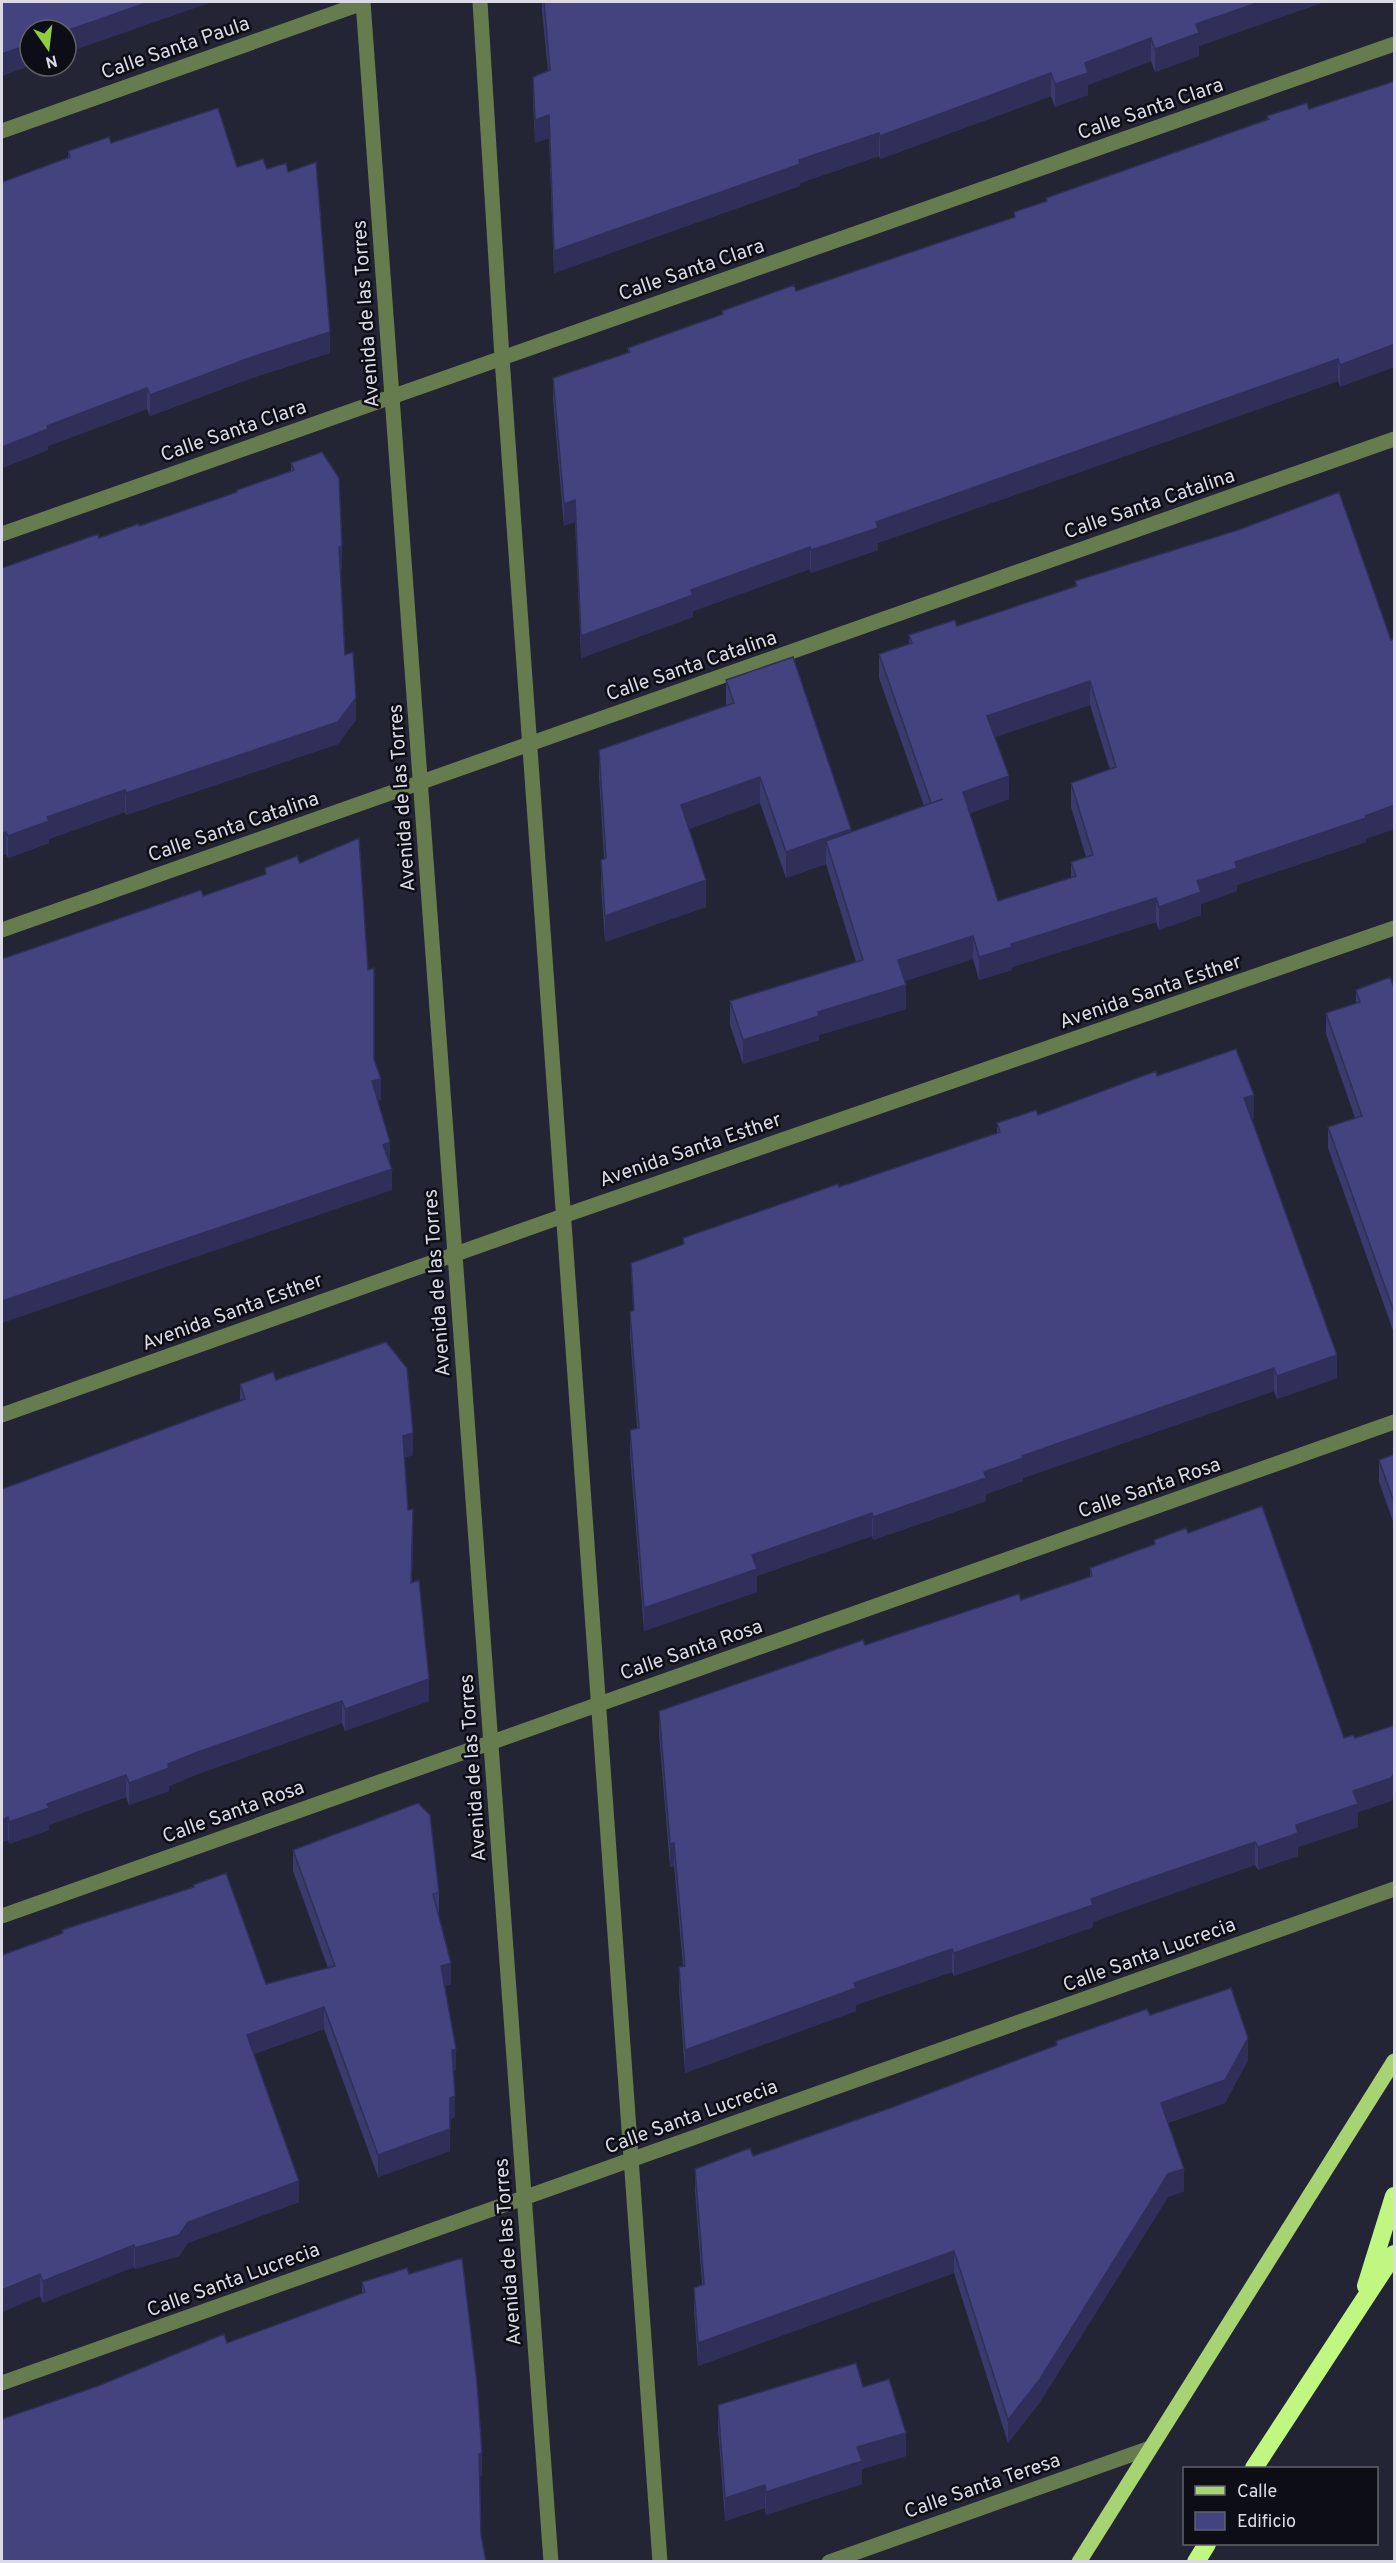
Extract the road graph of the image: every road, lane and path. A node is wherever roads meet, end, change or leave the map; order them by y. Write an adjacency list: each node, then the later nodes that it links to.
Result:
1 (363, 2): 4 (street, Calle Santa Paula); 6 (street, Avenida de las Torres)
2 (480, 2): 5 (street)
3 (1395, 44): 5 (street, Calle Santa Clara)
4 (2, 131)
5 (502, 358): 6 (street, Calle Santa Clara); 9 (street)
6 (392, 397): 8 (street, Calle Santa Clara); 10 (street, Avenida de las Torres)
7 (1395, 439): 9 (street, Calle Santa Catalina)
8 (2, 534)
9 (529, 744): 10 (street, Calle Santa Catalina); 13 (street)
10 (421, 782): 12 (street, Calle Santa Catalina); 14 (street, Avenida de las Torres)
11 (1395, 928): 13 (street, Avenida Santa Esther)
12 (2, 930)
13 (563, 1215): 14 (street, Avenida Santa Esther); 17 (street)
14 (455, 1254): 15 (street, Avenida Santa Esther); 18 (street, Avenida de las Torres)
15 (2, 1415)
16 (1395, 1422): 17 (street, Calle Santa Rosa)
17 (598, 1704): 18 (street, Calle Santa Rosa); 22 (street)
18 (491, 1742): 20 (street, Calle Santa Rosa); 24 (street, Avenida de las Torres)
19 (1395, 1889): 22 (street, Calle Santa Lucrecia)
20 (2, 1916)
21 (1395, 2061): 28 (main road)
22 (631, 2160): 24 (street, Calle Santa Lucrecia); 32 (street)
23 (1395, 2196): 26 (highway)
24 (524, 2198): 27 (street, Calle Santa Lucrecia); 31 (street, Avenida de las Torres)
25 (1395, 2254): 26 (highway)
26 (1361, 2305): 29 (highway)
27 (2, 2383)
28 (1150, 2448): 33 (street, Calle Santa Teresa); 34 (main road)
29 (1255, 2467)
30 (1206, 2545): 35 (highway)
31 (551, 2562)
32 (660, 2562)
33 (829, 2562)
34 (1079, 2562)
35 (1196, 2562)

